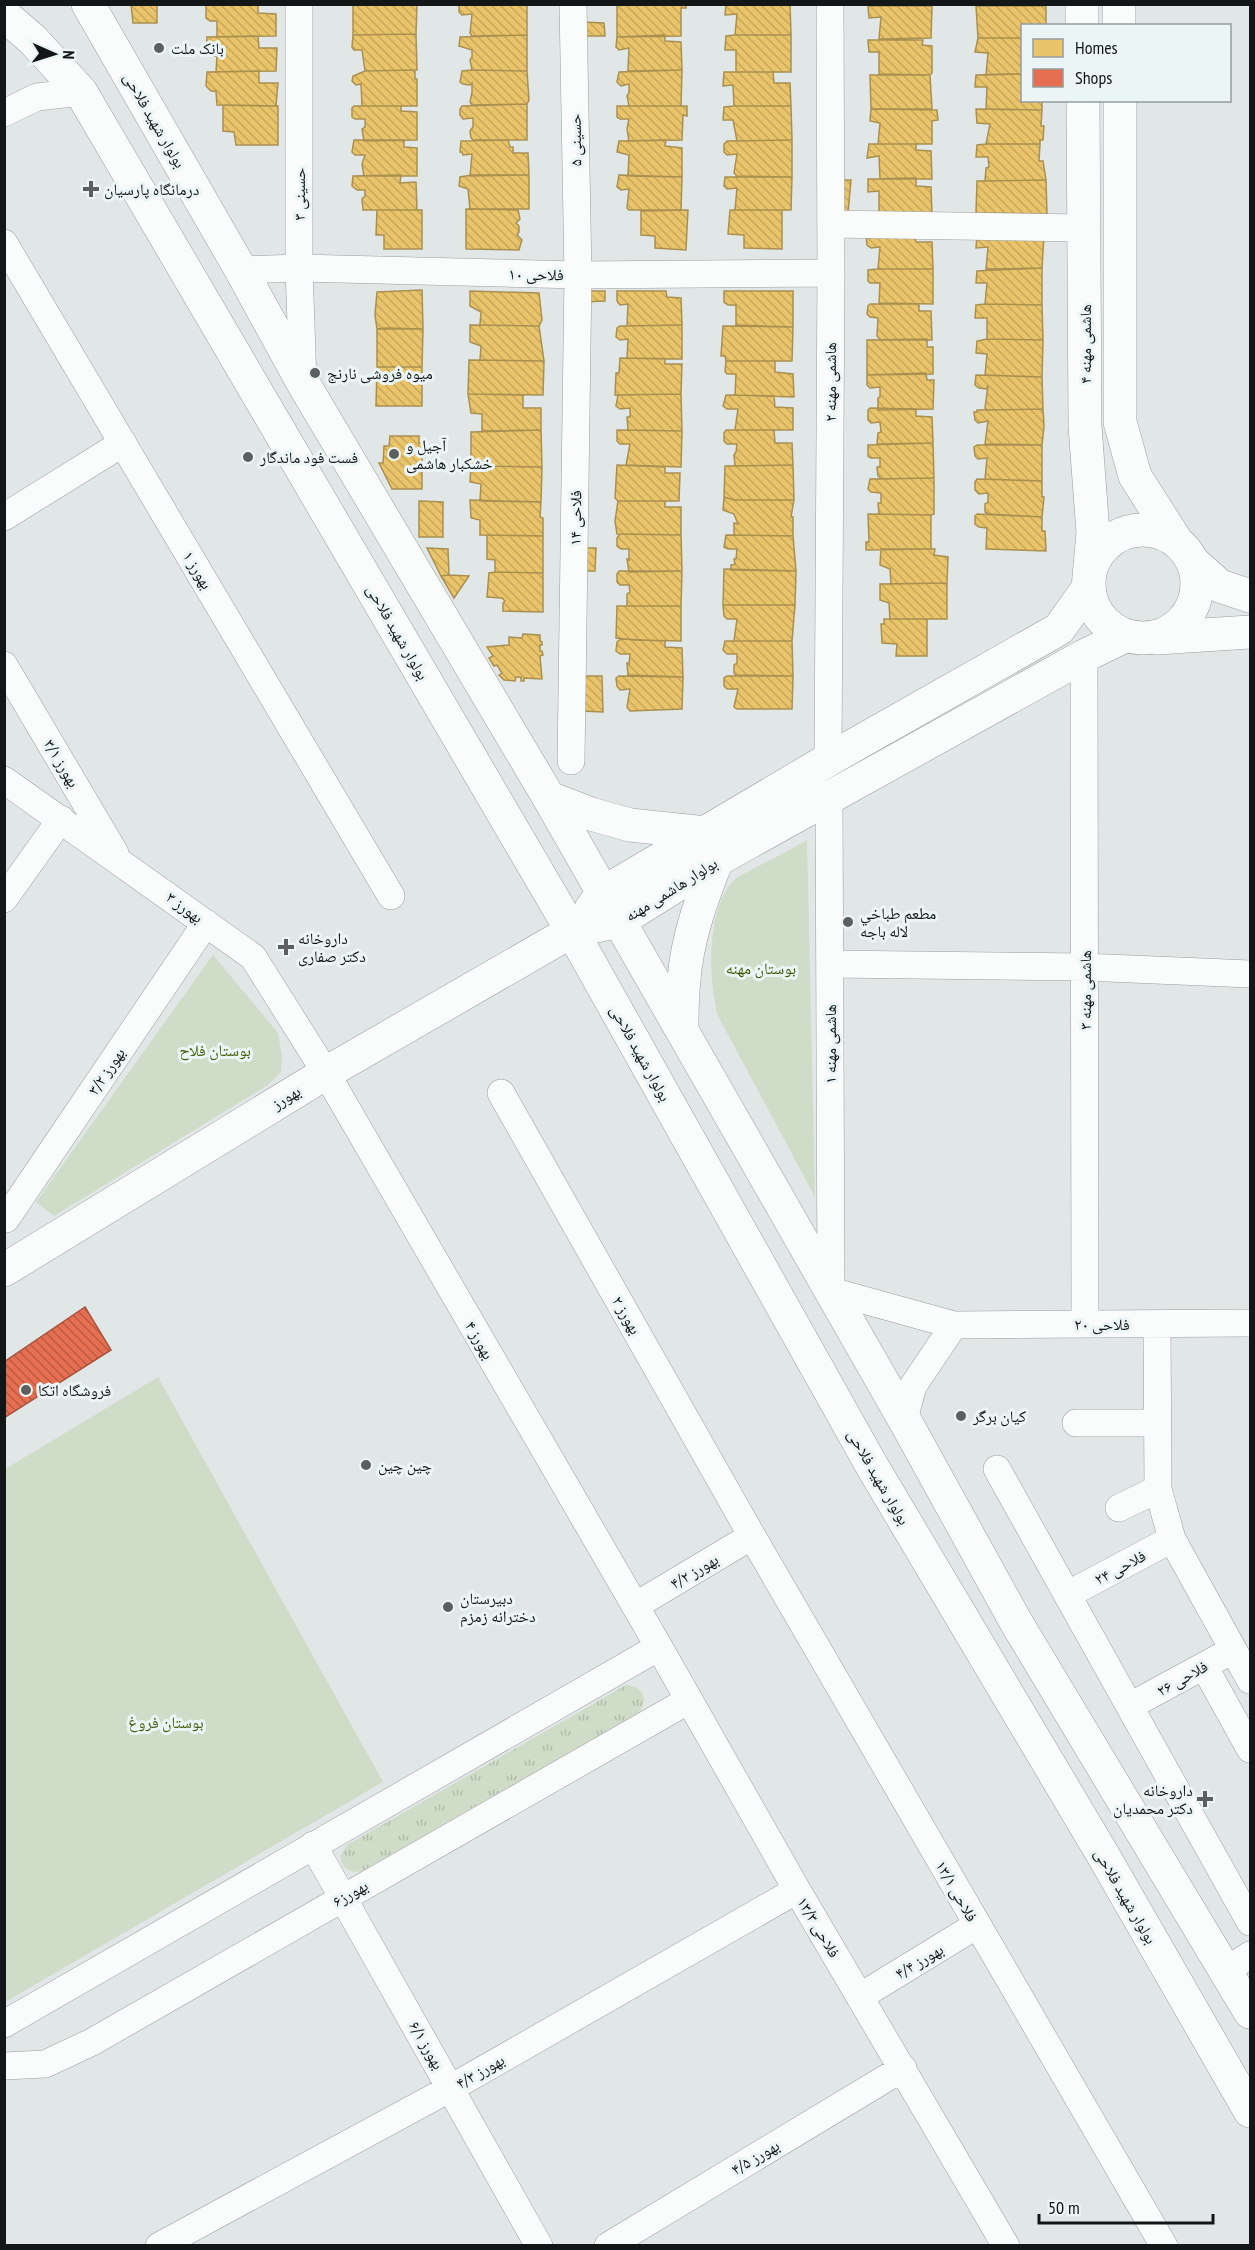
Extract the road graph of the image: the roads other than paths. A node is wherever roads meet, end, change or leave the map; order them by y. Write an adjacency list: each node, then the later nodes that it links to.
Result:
1 (88, 4): 18 (main road, بولوار شهید فلاحی)
2 (299, 4): 17 (street, حسینی ۳)
3 (573, 4): 20 (street, حسینی ۵)
4 (830, 4): 14 (street, هاشمی مهنه ۲)
5 (1082, 4): 8 (main road)
6 (1119, 4): 9 (main road)
7 (4, 15): 10 (main road, بولوار شهید فلاحی)
8 (1082, 24)
9 (1119, 24)
10 (81, 92): 13 (street); 43 (main road, بولوار شهید فلاحی)
11 (1083, 102): 15 (main road, هاشمی مهنه ۴)
12 (1120, 102): 24 (main road)
13 (4, 113)
14 (831, 224): 15 (street); 19 (street, هاشمی مهنه ۲)
15 (1084, 228): 25 (main road, هاشمی مهنه ۴)
16 (4, 243): 22 (street, بهورز ۱)
17 (299, 268): 18 (street, فلاحی ۱۰); 20 (street, فلاحی ۱۰); 21 (street, حسینی ۳)
18 (241, 270): 21 (main road, بولوار شهید فلاحی)
19 (831, 273): 20 (street, فلاحی ۱۰); 31 (street, هاشمی مهنه ۲)
20 (578, 275): 32 (street, فلاحی ۱۴)
21 (303, 383): 34 (main road, بولوار شهید فلاحی)
22 (123, 443): 23 (street); 39 (street, بهورز ۱)
23 (4, 517)
24 (1185, 551): 25 (main road); 26 (main road); 28 (main road)
25 (1088, 588): 28 (main road); 31 (main road, بولوار هاشمی مهنه)
26 (1251, 596)
27 (1251, 632): 28 (main road, بولوار هاشمی مهنه)
28 (1140, 637): 29 (main road, بولوار هاشمی مهنه)
29 (1084, 656): 35 (main road, بولوار هاشمی مهنه); 45 (street, هاشمی مهنه ۳)
30 (4, 665): 38 (street, بهورز ۳/۱)
31 (828, 760): 37 (main road, بولوار هاشمی مهنه)
32 (571, 761)
33 (4, 780): 36 (street, بهورز ۳)
34 (549, 798): 37 (main road); 41 (main road, بولوار شهید فلاحی)
35 (829, 798): 37 (main road, بولوار هاشمی مهنه); 44 (street, هاشمی مهنه ۱)
36 (61, 819): 38 (street, بهورز ۳); 40 (street)
37 (712, 846): 41 (main road, بولوار هاشمی مهنه); 47 (main road)
38 (120, 861): 42 (street, بهورز ۳)
39 (390, 896)
40 (4, 899)
41 (611, 907): 43 (main road, بولوار هاشمی مهنه); 47 (main road, بولوار شهید فلاحی)
42 (206, 923): 48 (street, بهورز ۳); 50 (street, بهورز ۳/۲)
43 (573, 931): 48 (main road, بهورز); 86 (main road, بولوار شهید فلاحی)
44 (830, 964): 45 (street); 52 (street, هاشمی مهنه ۱)
45 (1084, 967): 46 (street); 54 (street, هاشمی مهنه ۳)
46 (1251, 974)
47 (682, 1030): 52 (main road, بولوار شهید فلاحی)
48 (326, 1073): 51 (main road, بهورز); 66 (street, بهورز ۴)
49 (501, 1093): 63 (street, بهورز ۲)
50 (6, 1220)
51 (4, 1270)
52 (831, 1291): 56 (street, فلاحی ۲۰); 57 (main road, بولوار شهید فلاحی)
53 (1251, 1323): 55 (street, فلاحی ۲۰)
54 (1086, 1324): 55 (street, فلاحی ۲۰); 56 (street, فلاحی ۲۰)
55 (1157, 1324): 58 (street)
56 (954, 1325): 57 (street)
57 (904, 1419): 79 (main road, بولوار شهید فلاحی)
58 (1157, 1422): 59 (street); 61 (street)
59 (1076, 1423)
60 (997, 1469): 65 (street)
61 (1158, 1489): 62 (street); 64 (street)
62 (1119, 1508)
63 (752, 1536): 66 (street, بهورز ۴/۲); 78 (street, فلاحی ۱۳/۱)
64 (1172, 1539): 65 (street, فلاحی ۲۴); 68 (street)
65 (1067, 1595): 72 (street)
66 (635, 1606): 67 (street, فلاحی ۱۳/۳)
67 (659, 1647): 71 (street, فلاحی ۱۳/۳); 74 (street)
68 (1233, 1650): 69 (street, فلاحی ۲۶); 70 (street)
69 (1204, 1666): 72 (street, فلاحی ۲۶); 73 (street)
70 (1251, 1680)
71 (689, 1700): 75 (street, فلاحی ۱۳/۳); 76 (street, بهورز۶)
72 (1130, 1706): 77 (street)
73 (1251, 1749)
74 (313, 1845): 76 (street, بهورز ۶/۱); 82 (street)
75 (797, 1890): 80 (street, فلاحی ۱۳/۳); 85 (street, بهورز ۴/۳)
76 (342, 1897): 83 (street, بهورز۶); 85 (street, بهورز ۶/۱)
77 (1251, 1922)
78 (977, 1925): 80 (street, بهورز ۴/۴); 91 (street, فلاحی ۱۳/۱)
79 (1239, 1963): 81 (main road, بولوار شهید فلاحی)
80 (861, 1996): 84 (street, فلاحی ۱۳/۳)
81 (1251, 2012)
82 (4, 2025)
83 (4, 2066)
84 (903, 2068): 89 (street, بهورز ۴/۵); 90 (street, فلاحی ۱۳/۳)
85 (451, 2088): 87 (street, بهورز ۴/۳); 88 (street, بهورز ۶/۱)
86 (1251, 2111)
87 (159, 2246)
88 (539, 2246)
89 (608, 2246)
90 (1006, 2246)
91 (1164, 2246)

